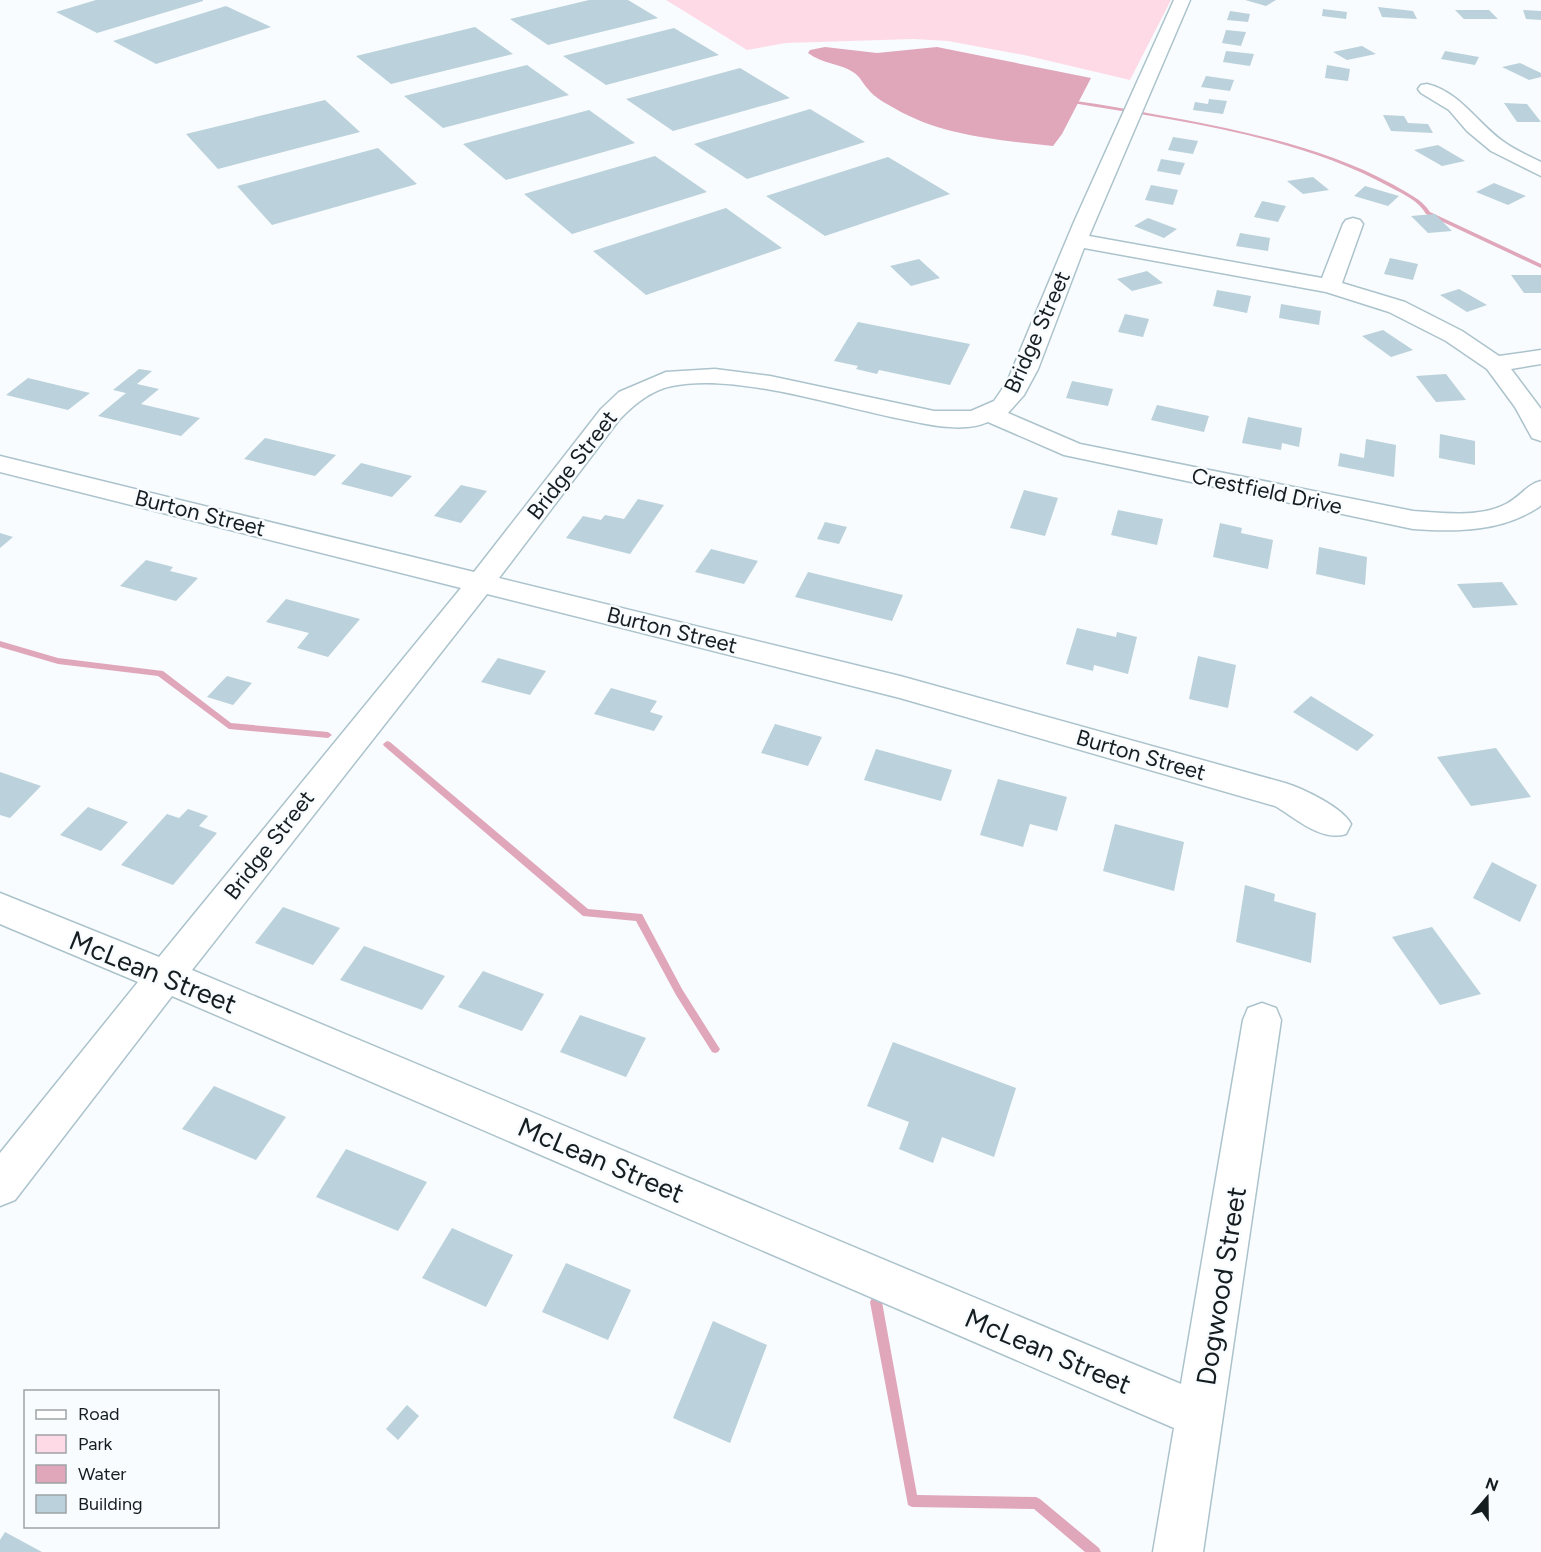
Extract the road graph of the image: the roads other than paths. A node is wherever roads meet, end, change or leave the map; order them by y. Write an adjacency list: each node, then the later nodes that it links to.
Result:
1 (1182, 0): 5 (street, Bridge Street)
2 (1427, 89): 3 (street)
3 (1541, 170)
4 (1353, 224): 6 (street)
5 (1078, 240): 6 (street); 9 (street, Bridge Street)
6 (1330, 286): 8 (street)
7 (1541, 357): 8 (street)
8 (1495, 364): 10 (street)
9 (992, 416): 12 (street, Crestfield Drive); 13 (street, Bridge Street)
10 (1541, 433)
11 (0, 464): 13 (street, Burton Street)
12 (1541, 489)
13 (481, 582): 14 (street, Burton Street); 16 (street, Bridge Street)
14 (1334, 824)
15 (0, 908): 16 (street, McLean Street)
16 (165, 977): 18 (street, Bridge Street); 19 (street, McLean Street)
17 (1263, 1020): 19 (street, Dogwood Street)
18 (0, 1186)
19 (1201, 1416): 20 (street, Dogwood Street)
20 (1178, 1552)

